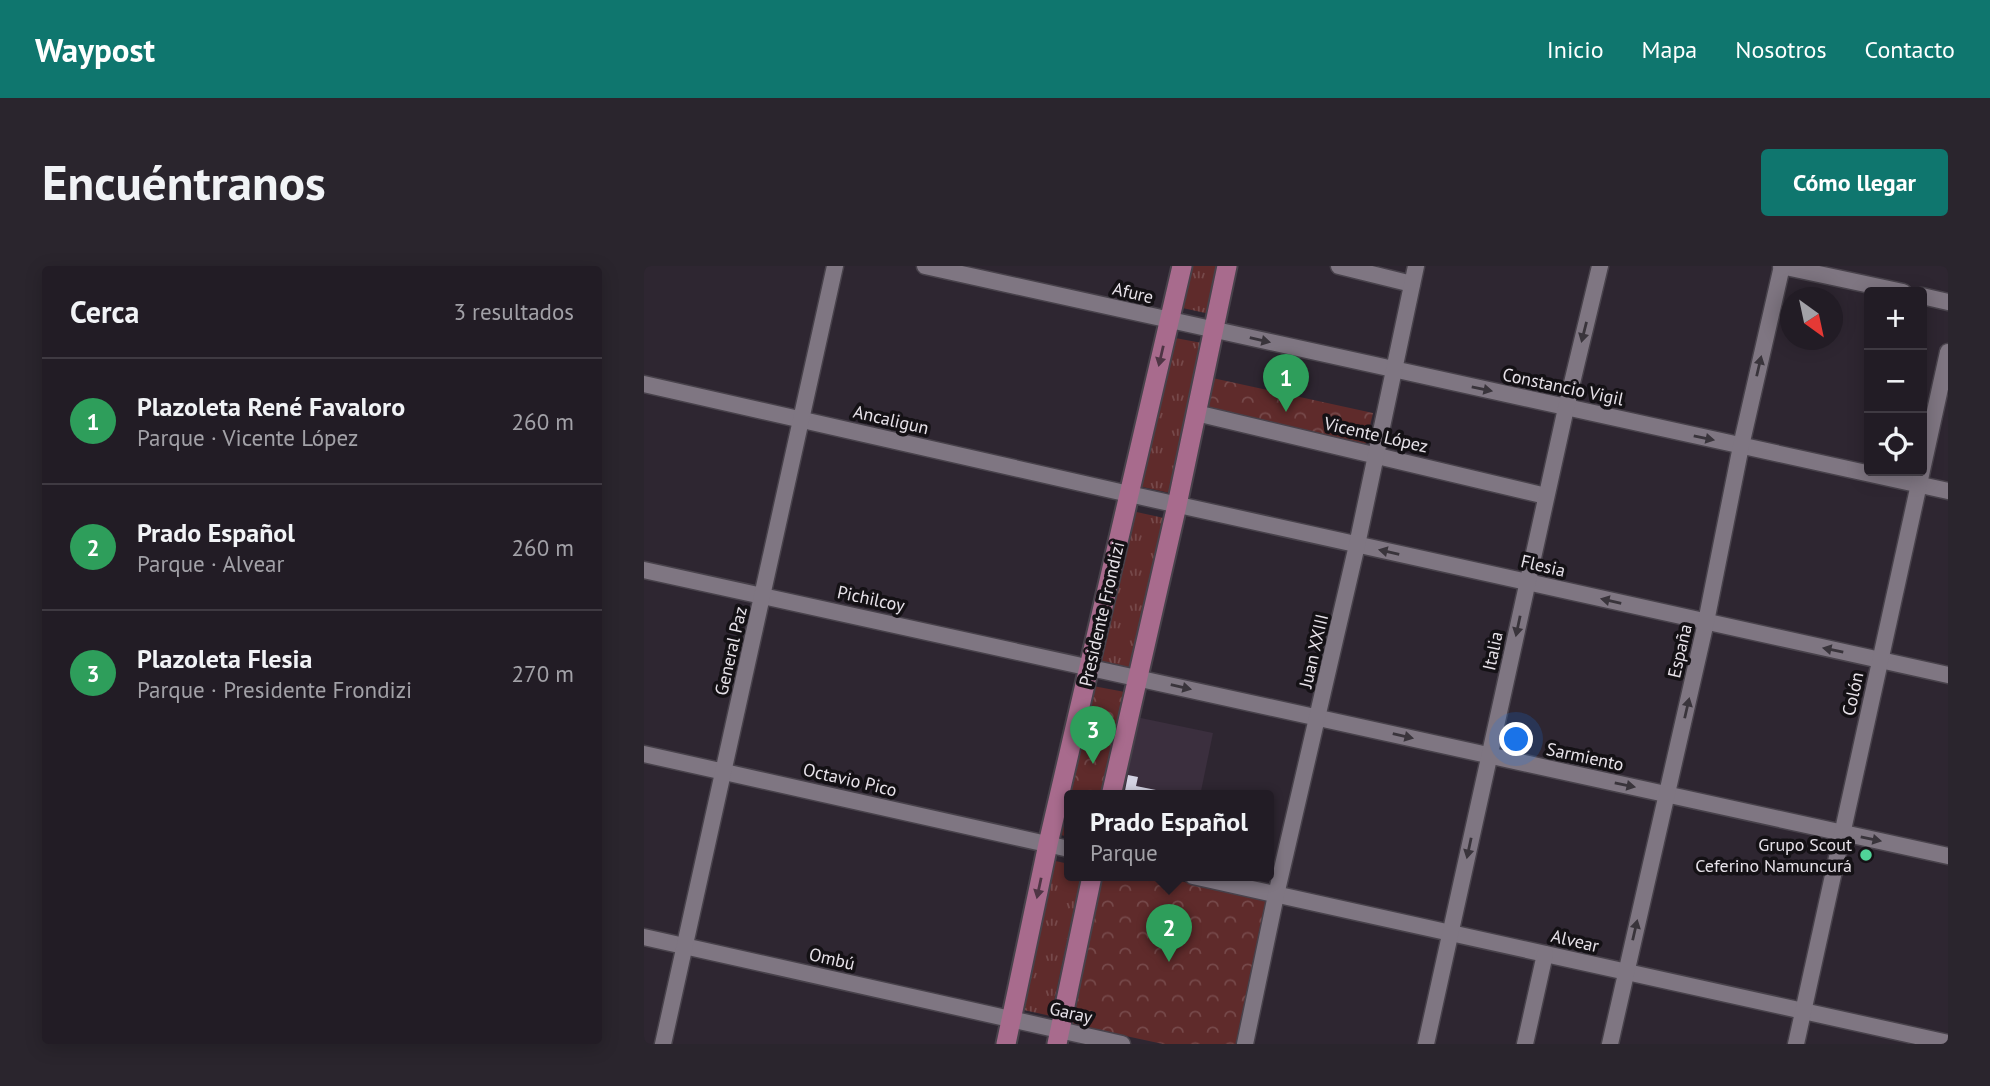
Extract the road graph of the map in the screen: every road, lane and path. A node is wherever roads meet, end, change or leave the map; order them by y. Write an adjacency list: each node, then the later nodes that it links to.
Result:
1 (835, 266): 20 (street, General Paz)
2 (925, 266): 13 (street, Afure)
3 (1182, 266): 13 (main road, Presidente Frondizi)
4 (1227, 266): 14 (main road)
5 (1339, 266): 9 (street)
6 (1416, 266): 9 (street, Juan XXIII)
7 (1600, 266): 18 (street, Italia, one-way to 18)
8 (1781, 266): 10 (street); 21 (street, España, one-way to 8)
9 (1412, 284): 16 (street, Juan XXIII)
10 (1880, 287)
11 (1927, 297): 12 (street)
12 (1948, 302)
13 (1169, 321): 14 (street, Constancio Vigil); 25 (main road, Presidente Frondizi, one-way to 25)
14 (1213, 329): 16 (street, Constancio Vigil, one-way to 16); 19 (main road)
15 (1948, 352): 23 (street, Colón)
16 (1392, 369): 18 (street, Constancio Vigil, one-way to 18); 22 (street, Juan XXIII)
17 (644, 384): 20 (street, Ancaligun)
18 (1566, 408): 21 (street, Constancio Vigil, one-way to 21); 26 (street, Italia)
19 (1196, 413): 22 (street, Vicente López); 27 (main road)
20 (801, 419): 25 (street, Ancaligun); 31 (street, General Paz)
21 (1741, 446): 23 (street, Constancio Vigil); 32 (street, España)
22 (1376, 454): 26 (street, Vicente López); 28 (street, Juan XXIII)
23 (1919, 485): 24 (street, Constancio Vigil); 33 (street, Colón)
24 (1948, 491)
25 (1129, 494): 27 (street, Flesia); 34 (main road, Presidente Frondizi)
26 (1546, 496): 30 (street, Italia)
27 (1177, 505): 28 (street, Flesia); 36 (main road)
28 (1357, 545): 30 (street, Flesia, one-way to 28); 37 (street, Juan XXIII)
29 (644, 570): 31 (street, Pichilcoy)
30 (1527, 583): 32 (street, Flesia, one-way to 30); 39 (street, Italia, one-way to 39)
31 (763, 595): 34 (street, Pichilcoy); 40 (street, General Paz)
32 (1706, 622): 33 (street, Flesia, one-way to 32); 42 (street, España, one-way to 32)
33 (1881, 660): 35 (street, Flesia); 43 (street, Colón)
34 (1090, 667): 36 (street, Sarmiento); 44 (main road, Presidente Frondizi)
35 (1948, 675)
36 (1139, 677): 37 (street, Sarmiento, one-way to 37); 41 (main road)
37 (1319, 717): 39 (street, Sarmiento, one-way to 39); 49 (street, Juan XXIII)
38 (644, 754): 40 (street, Octavio Pico)
39 (1490, 755): 42 (street, Sarmiento, one-way to 42); 50 (street, Italia, one-way to 50)
40 (723, 771): 44 (street, Octavio Pico); 52 (street, General Paz)
41 (1112, 790)
42 (1667, 794): 43 (street, Sarmiento); 54 (street, España, one-way to 42)
43 (1843, 832): 46 (street, Sarmiento, one-way to 46); 55 (street, Colón)
44 (1048, 844): 45 (street); 56 (main road, Presidente Frondizi, one-way to 56)
45 (1064, 848)
46 (1948, 856)
47 (1091, 881): 57 (main road)
48 (1215, 881): 49 (street, Alvear)
49 (1276, 895): 50 (street, Alvear); 62 (street, Juan XXIII)
50 (1451, 933): 53 (street, Alvear); 63 (street, Italia)
51 (644, 937): 52 (street, Ombú)
52 (685, 946): 56 (street, Ombú); 59 (street, General Paz)
53 (1545, 954): 54 (street, Alvear); 64 (street)
54 (1625, 972): 55 (street, Alvear); 65 (street, España)
55 (1804, 1011): 58 (street, Alvear); 66 (street, Colón)
56 (1011, 1019): 57 (street, Garay); 60 (main road, Presidente Frondizi)
57 (1058, 1037): 61 (street, Garay)
58 (1948, 1043)
59 (663, 1044)
60 (1006, 1044)
61 (1122, 1044)
62 (1245, 1044)
63 (1426, 1044)
64 (1525, 1044)
65 (1610, 1044)
66 (1796, 1044)

